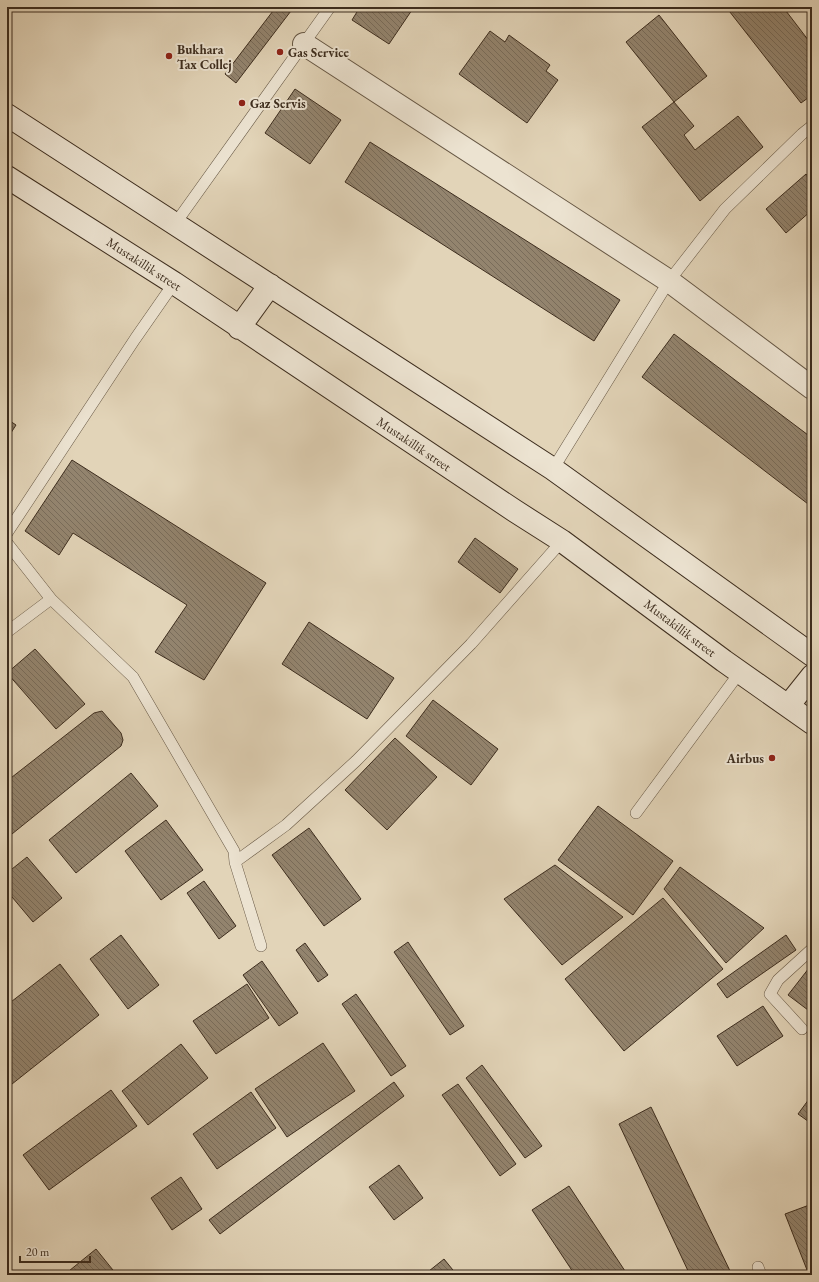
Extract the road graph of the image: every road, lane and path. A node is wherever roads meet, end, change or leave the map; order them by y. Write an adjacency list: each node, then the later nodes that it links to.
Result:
1 (330, 7): 2 (lane)
2 (304, 44): 6 (lane); 7 (main road)
3 (7, 115): 6 (main road)
4 (812, 126): 7 (lane)
5 (7, 177): 8 (main road, Mustakillik street)
6 (175, 224): 9 (main road)
7 (669, 281): 11 (main road); 12 (lane)
8 (174, 283): 10 (main road, Mustakillik street); 13 (lane)
9 (270, 285): 10 (main road); 12 (main road)
10 (239, 328): 14 (main road, Mustakillik street)
11 (812, 388)
12 (552, 469): 18 (main road)
13 (7, 533)
14 (562, 541): 19 (main road, Mustakillik street); 24 (lane)
15 (7, 542): 16 (lane)
16 (51, 599): 17 (lane); 24 (lane)
17 (7, 632)
18 (812, 655)
19 (740, 672): 21 (main road, Mustakillik street); 23 (lane)
20 (812, 676): 21 (main road)
21 (788, 706): 22 (main road, Mustakillik street)
22 (812, 722)
23 (636, 813)
24 (235, 862): 25 (lane)
25 (261, 946)
26 (812, 949): 27 (lane)
27 (802, 1029)

